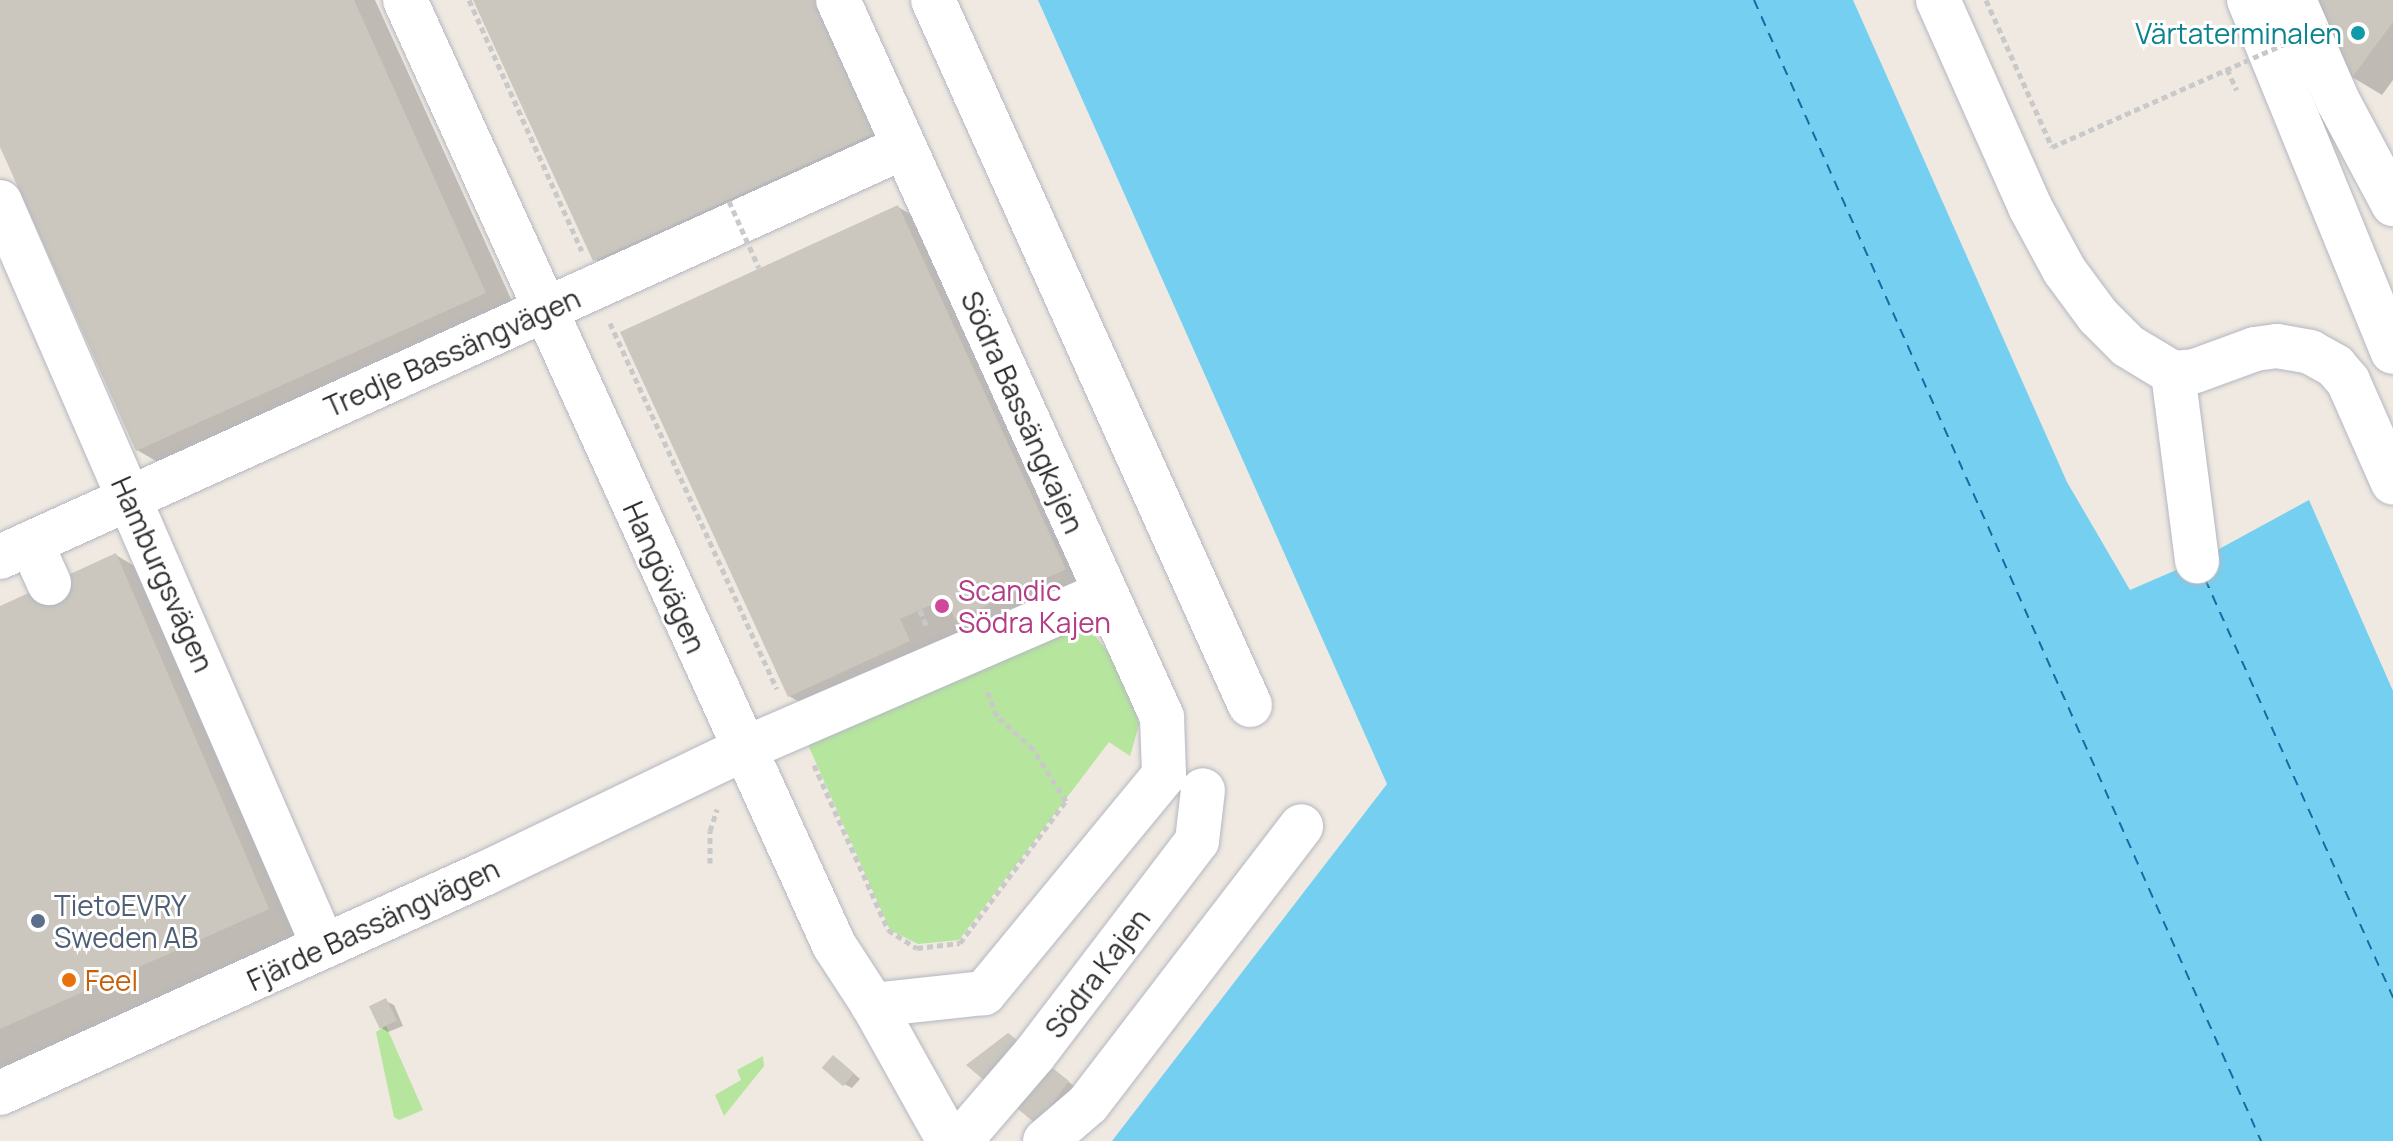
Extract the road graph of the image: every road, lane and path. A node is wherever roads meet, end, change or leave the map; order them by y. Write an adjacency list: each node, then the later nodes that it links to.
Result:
1 (405, 0): 15 (street, Hangövägen)
2 (469, 0): 14 (path)
3 (838, 0): 9 (street, Södra Bassängkajen)
4 (933, 0): 25 (street)
5 (1938, 0): 17 (street)
6 (1986, 0): 8 (path, bridge)
7 (2249, 0): 16 (street)
8 (2310, 12): 12 (street)
9 (904, 147): 14 (street, Tredje Bassängvägen); 23 (street, Södra Bassängkajen)
10 (729, 201): 13 (path, bridge)
11 (0, 202): 19 (street, Hamburgsvägen)
12 (2393, 204)
13 (759, 268)
14 (594, 288): 15 (street, Tredje Bassängvägen); 26 (path)
15 (544, 310): 19 (street, Tredje Bassängvägen); 27 (street, Hangövägen)
16 (2393, 352)
17 (2173, 373): 18 (street); 21 (street)
18 (2393, 483)
19 (130, 499): 20 (street, Tredje Bassängvägen); 30 (street, Hamburgsvägen)
20 (16, 550): 22 (street)
21 (2197, 561)
22 (49, 583)
23 (1104, 593): 24 (street); 31 (street, Södra Bassängkajen)
24 (970, 651): 26 (street); 26 (path)
25 (1250, 705)
26 (788, 711): 27 (street)
27 (744, 749): 30 (street, Fjärde Bassängvägen); 31 (street, Hangövägen)
28 (1203, 790): 34 (street, Södra Kajen)
29 (1301, 826): 35 (street)
30 (324, 947): 32 (street, Fjärde Bassängvägen)
31 (873, 1005): 33 (street, Hangövägen)
32 (0, 1093)
33 (949, 1141)
34 (960, 1141)
35 (1045, 1141)

